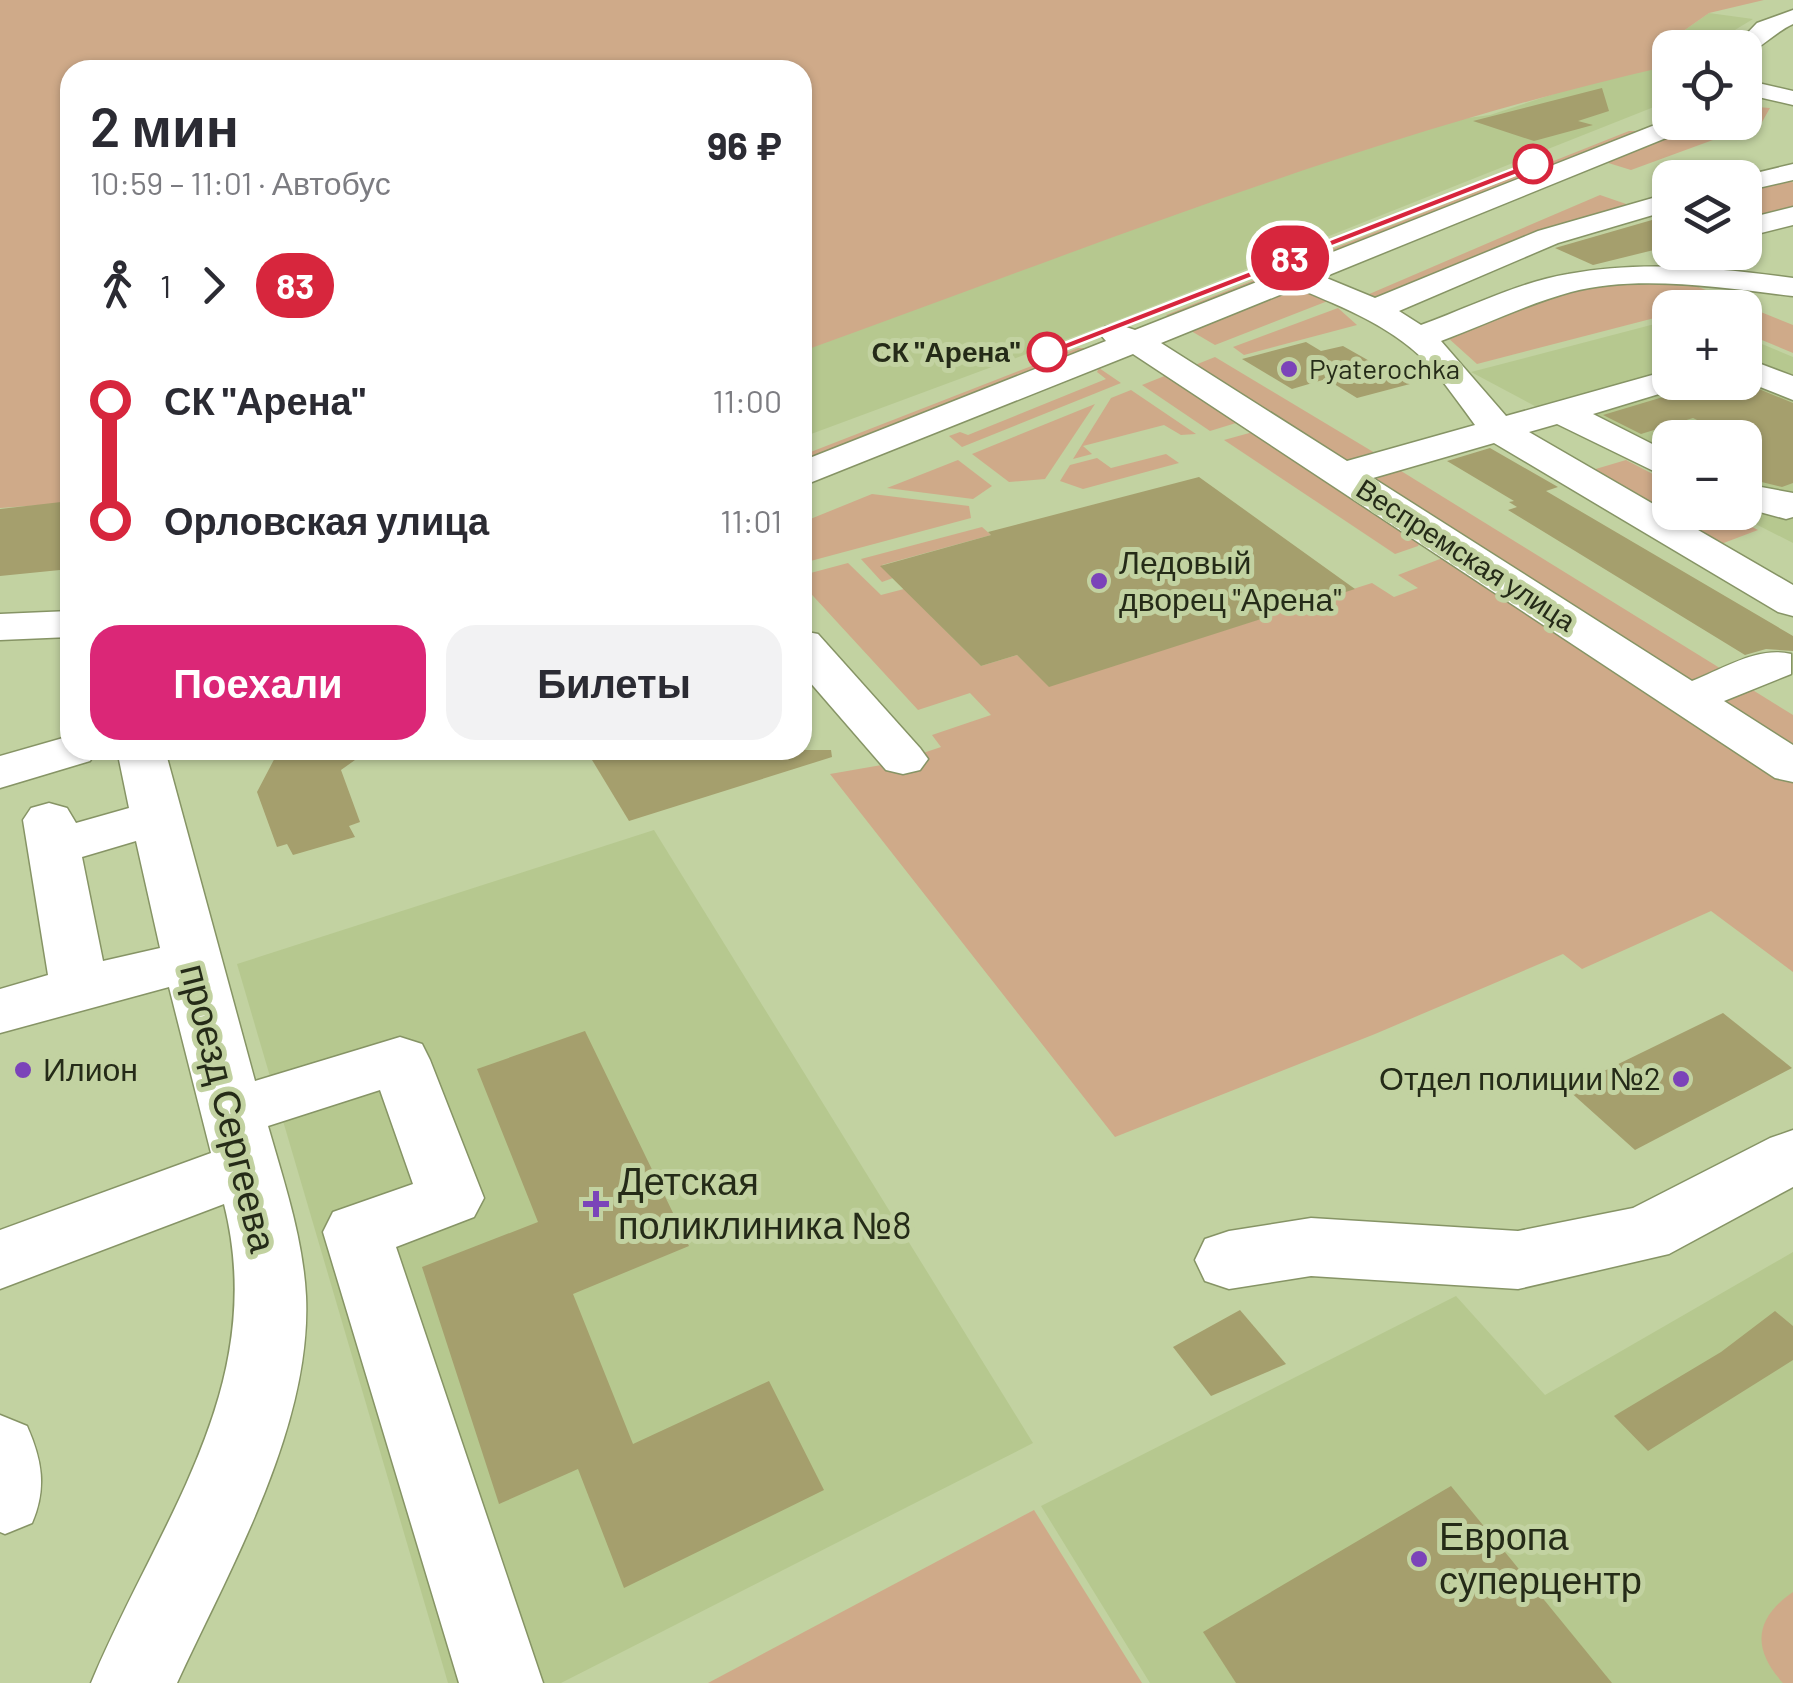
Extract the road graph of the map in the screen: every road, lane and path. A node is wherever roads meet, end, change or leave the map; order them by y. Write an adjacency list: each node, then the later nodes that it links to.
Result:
1 (1793, 16): 2 (street)
2 (1762, 34)
3 (1762, 92): 4 (street)
4 (1793, 98)
5 (1762, 104): 6 (street)
6 (1793, 108)
7 (1652, 118): 19 (street)
8 (1652, 135): 10 (street)
9 (1793, 172): 11 (street)
10 (1557, 174): 12 (street); 16 (street)
11 (1762, 179)
12 (1652, 206)
13 (1652, 211): 18 (street)
14 (1793, 216): 15 (street)
15 (1762, 224)
16 (1300, 278): 18 (street); 19 (street)
17 (1790, 284): 20 (street)
18 (1376, 310): 20 (street)
19 (1122, 336): 26 (street); 28 (street); 29 (street, Веспремская улица)
20 (1418, 338): 25 (street)
21 (1762, 375): 23 (street)
22 (1652, 385): 24 (street)
23 (1793, 388)
24 (1560, 412): 25 (street); 27 (street)
25 (1497, 429): 29 (street); 34 (street)
26 (812, 443)
27 (1652, 459)
28 (812, 471)
29 (1341, 474): 39 (street, Веспремская улица)
30 (1762, 501): 31 (street)
31 (1793, 504)
32 (60, 595): 33 (street)
33 (0, 598)
34 (1793, 603)
35 (60, 624): 36 (street)
36 (0, 627)
37 (812, 656): 41 (street)
38 (1776, 664): 39 (street)
39 (1688, 699): 43 (street, Веспремская улица)
40 (60, 754): 44 (street)
41 (902, 759)
42 (143, 760): 45 (street, проезд Сергеева)
43 (1793, 767)
44 (0, 772)
45 (155, 818): 46 (street, проезд Сергеева); 47 (street)
46 (191, 961): 47 (street); 49 (street, проезд Сергеева)
47 (78, 986): 48 (street)
48 (0, 1011)
49 (240, 1140): 51 (street); 53 (street, проезд Сергеева); 54 (street)
50 (1793, 1156): 52 (street)
51 (0, 1260)
52 (1228, 1260)
53 (133, 1683)
54 (500, 1683)

